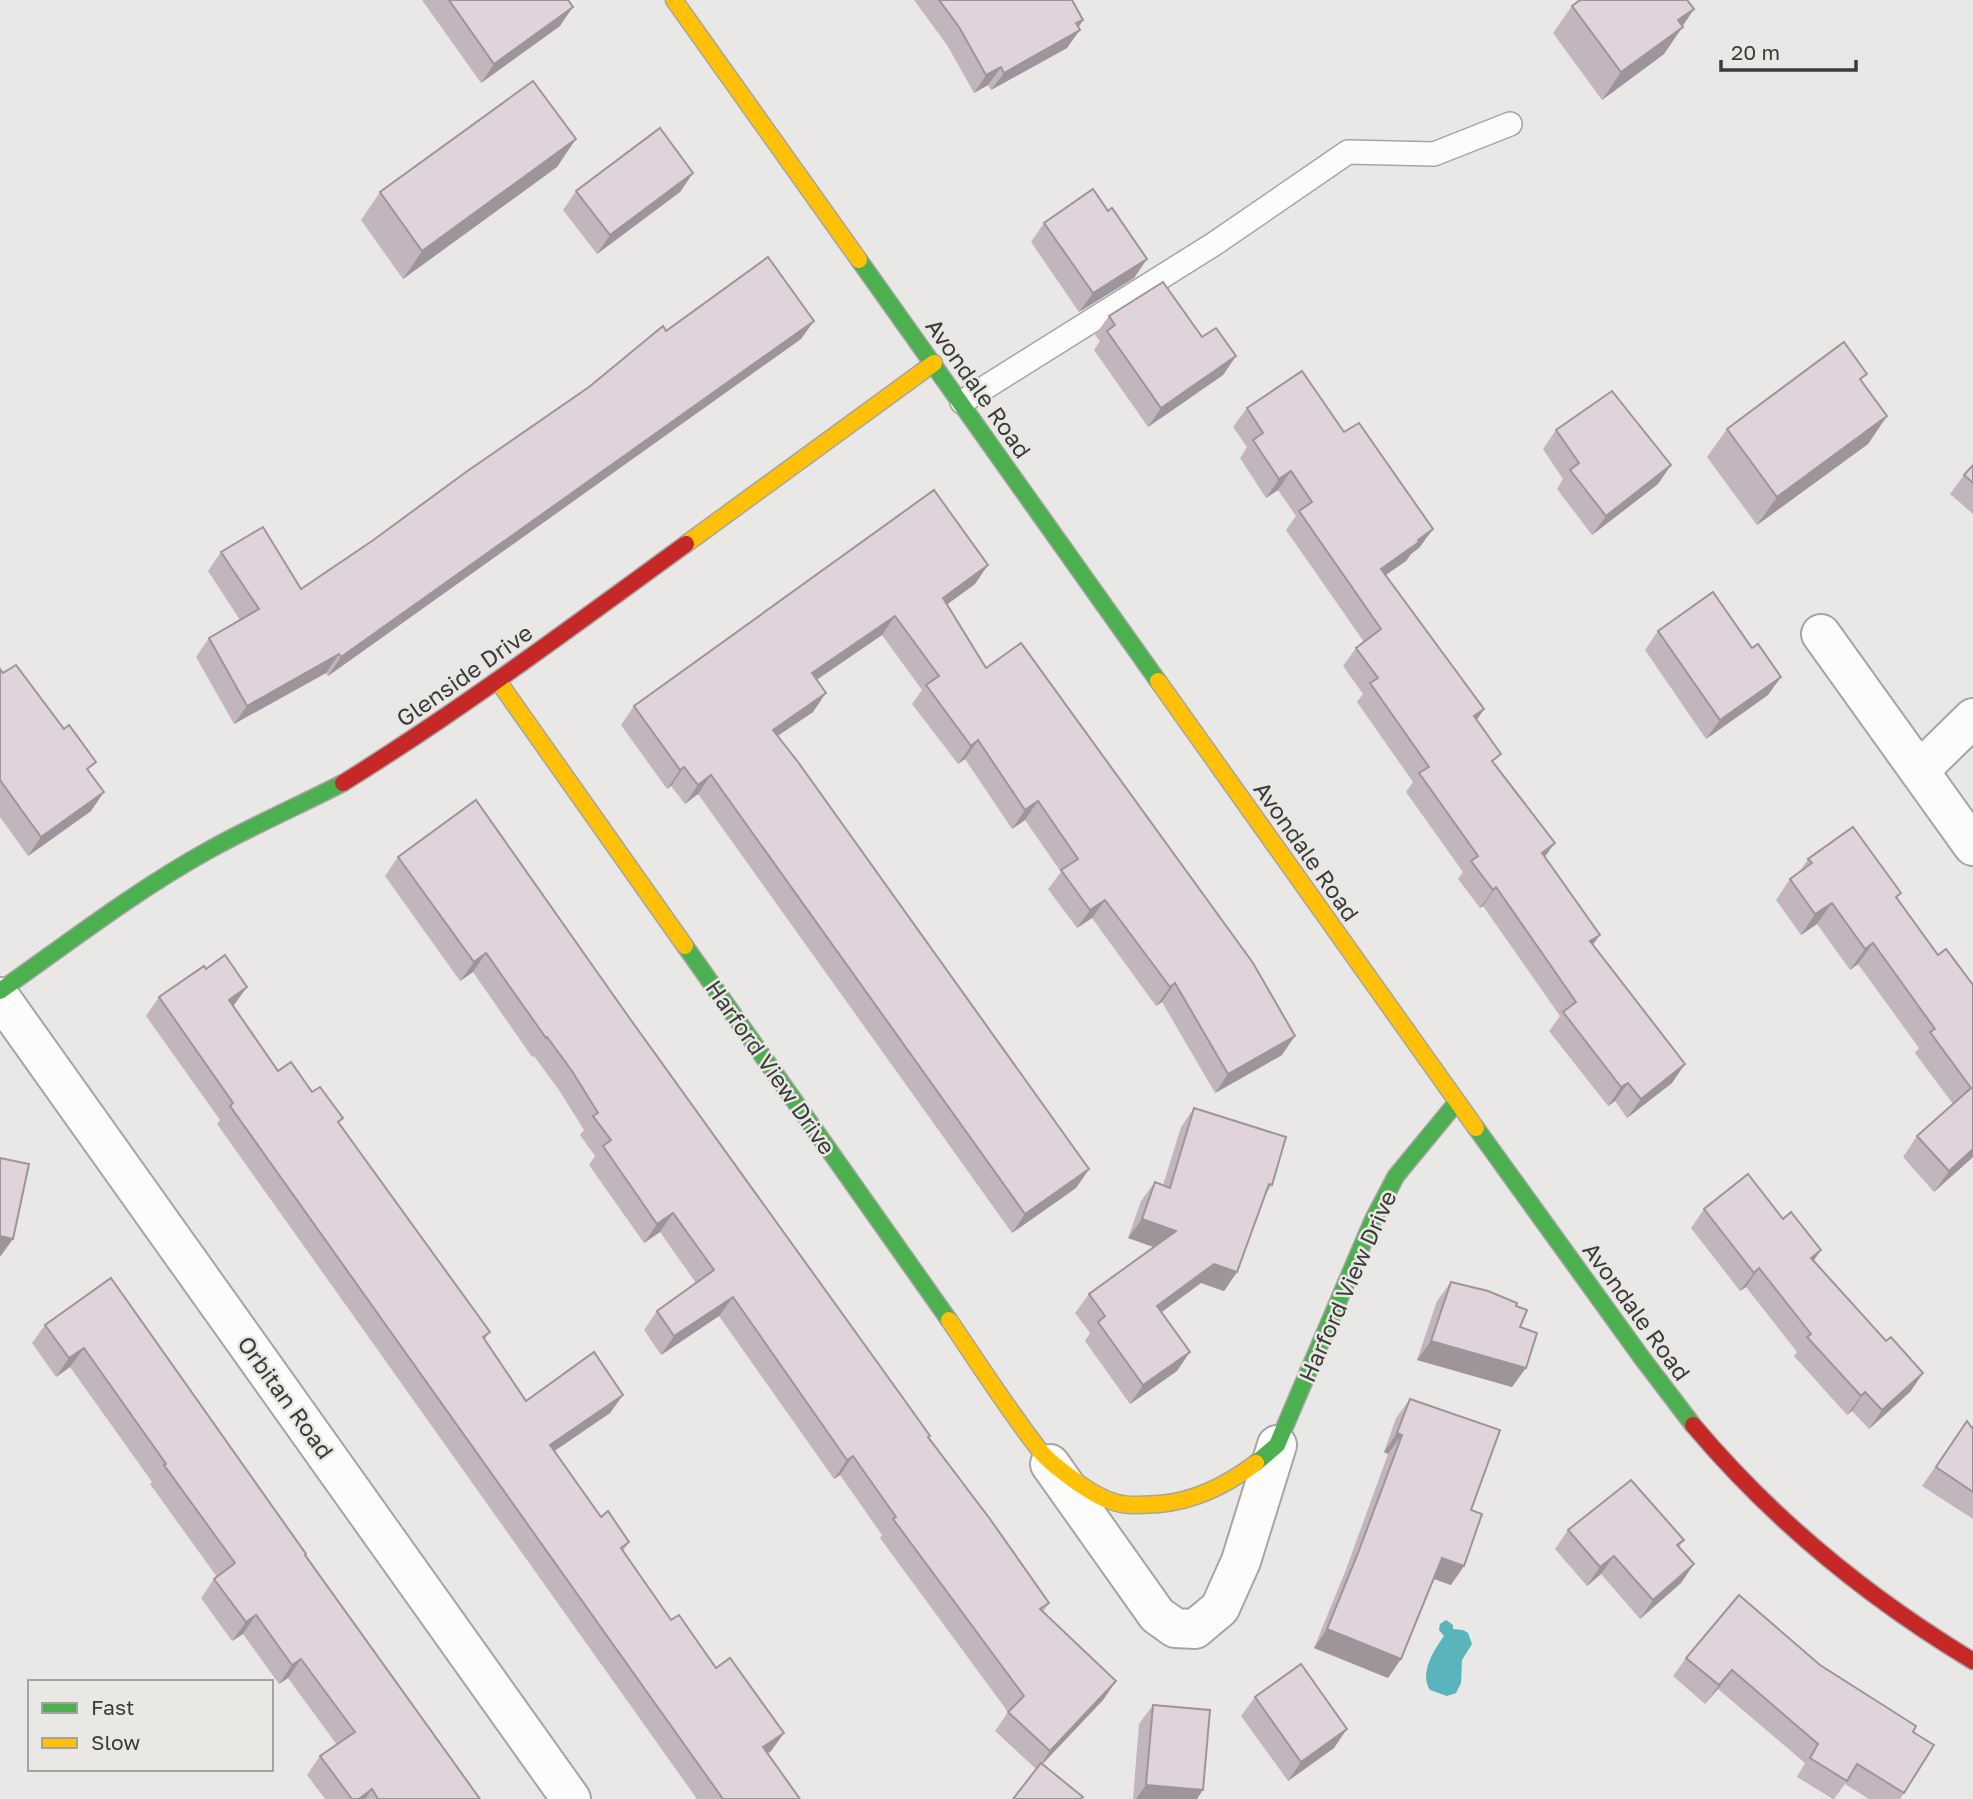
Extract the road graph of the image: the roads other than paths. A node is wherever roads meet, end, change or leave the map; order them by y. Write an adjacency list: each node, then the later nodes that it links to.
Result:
1 (674, 0): 3 (street, Avondale Road)
2 (1510, 124): 4 (lane)
3 (933, 363): 4 (street, Avondale Road); 6 (street, Glenside Drive)
4 (962, 402): 12 (street, Avondale Road)
5 (1821, 634): 8 (street)
6 (498, 681): 10 (street, Glenside Drive); 14 (street, Harford View Drive)
7 (1973, 718): 8 (street)
8 (1920, 770): 9 (street)
9 (1973, 846)
10 (0, 991)
11 (0, 997): 16 (street, Orbitan Road)
12 (1457, 1102): 13 (street, Harford View Drive); 15 (street, Avondale Road)
13 (1277, 1445): 14 (street, Harford View Drive); 14 (street, Harford View Drive)
14 (1043, 1454)
15 (1973, 1661)
16 (571, 1799)

